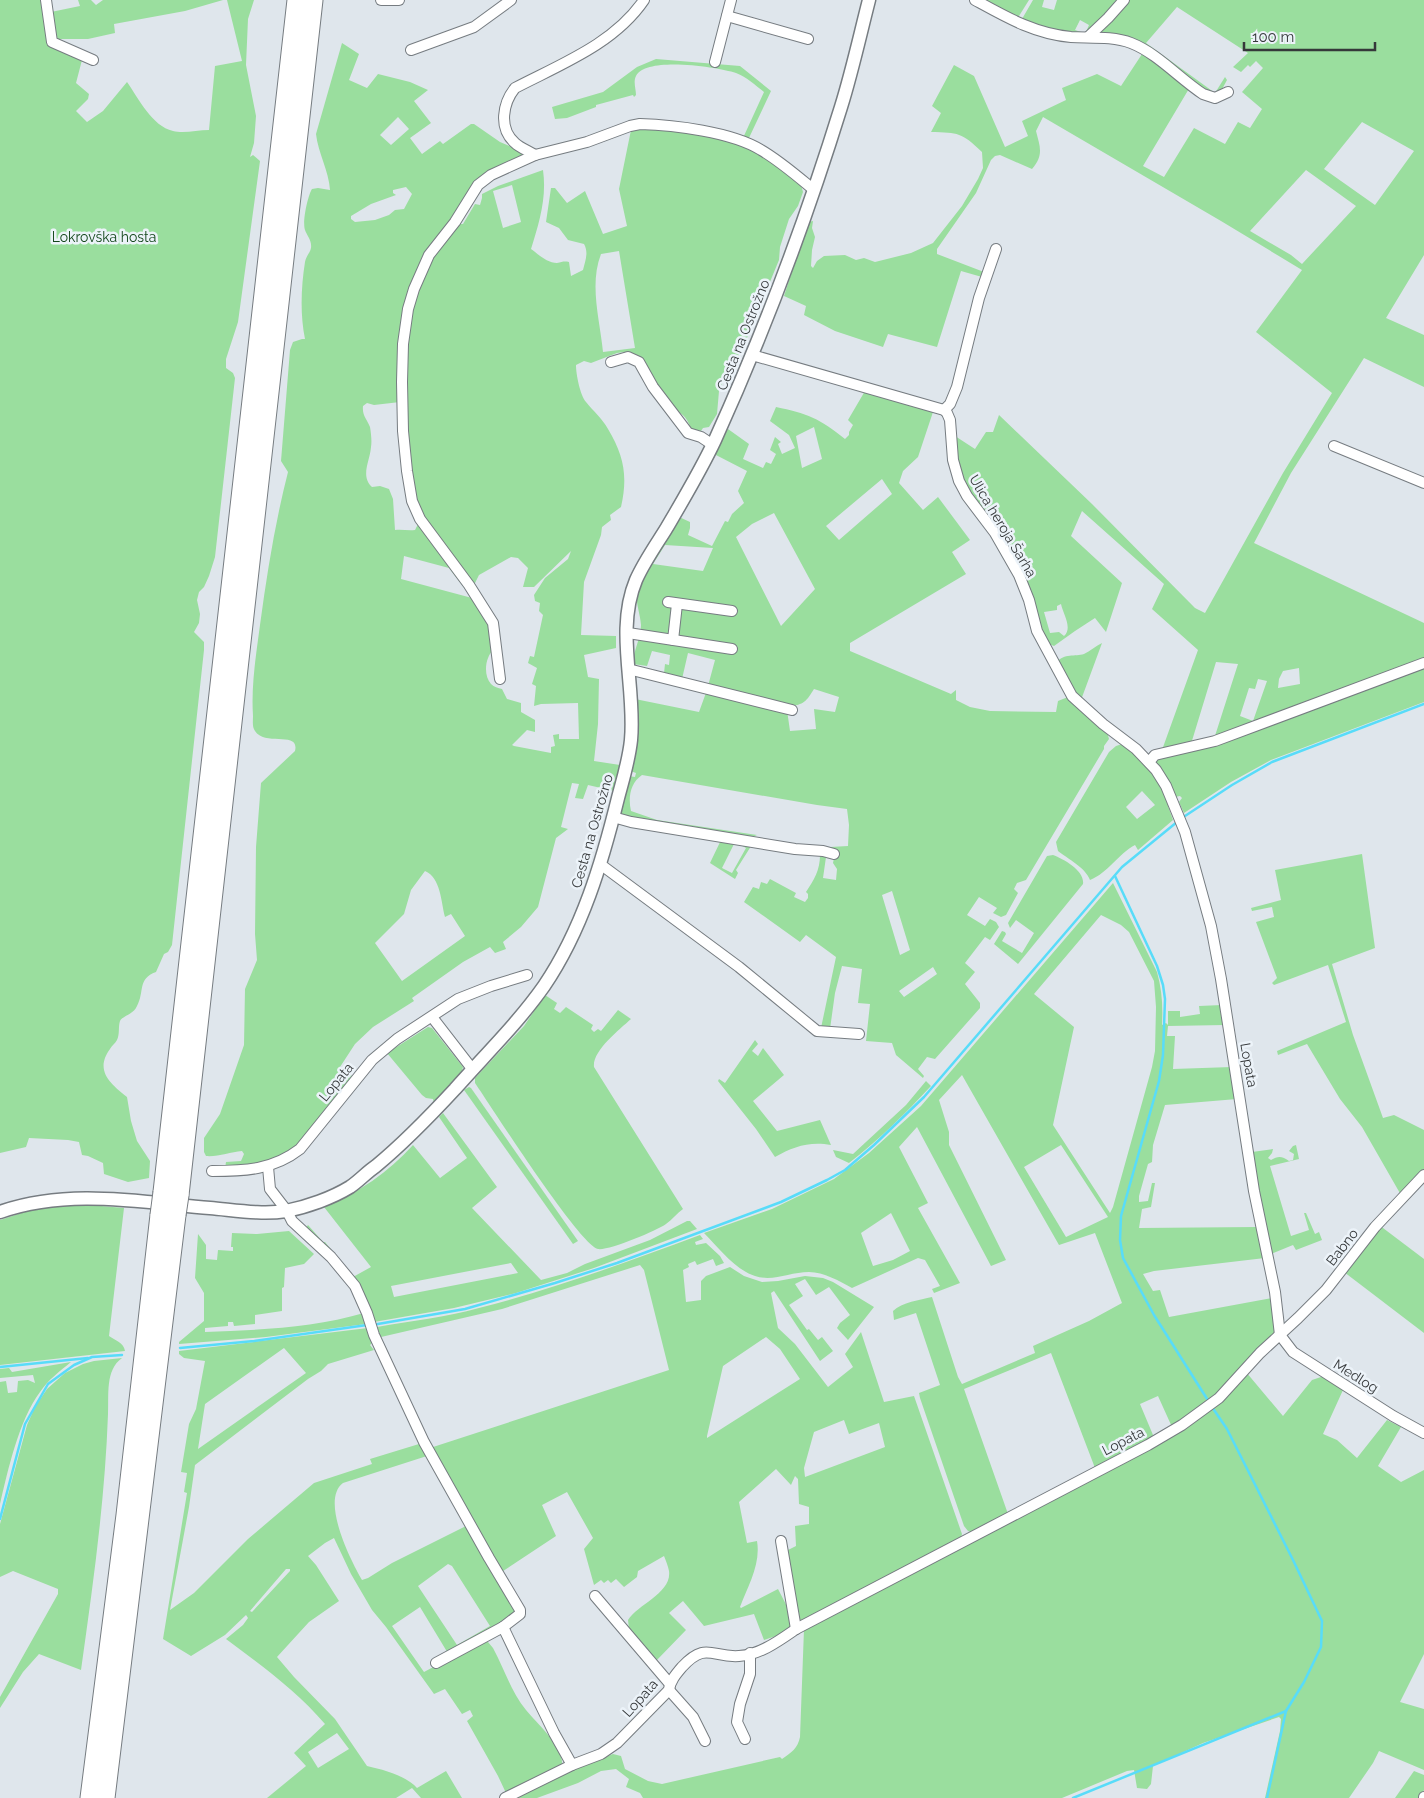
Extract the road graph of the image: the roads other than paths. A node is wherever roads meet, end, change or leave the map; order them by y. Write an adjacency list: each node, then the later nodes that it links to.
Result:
1 (46, 0): 16 (street)
2 (297, 0): 48 (highway)
3 (313, 0): 48 (highway)
4 (381, 0): 5 (street)
5 (399, 0)
6 (511, 0): 15 (street)
7 (644, 0): 19 (street)
8 (731, 0): 12 (street)
9 (869, 0): 20 (street, Cesta na Ostrožno)
10 (975, 0): 13 (street)
11 (1124, 0): 13 (street)
12 (727, 16): 14 (street); 17 (street)
13 (1088, 37): 18 (street)
14 (808, 39)
15 (411, 50)
16 (93, 60)
17 (715, 62)
18 (1228, 92)
19 (535, 155): 20 (street); 34 (street)
20 (810, 186): 22 (street, Cesta na Ostrožno)
21 (996, 248): 24 (street)
22 (752, 355): 24 (street); 25 (street, Cesta na Ostrožno)
23 (611, 362): 25 (street)
24 (944, 410): 36 (street, Ulica heroja Šarha)
25 (712, 445): 29 (street, Cesta na Ostrožno)
26 (1334, 446): 27 (street)
27 (1424, 483)
28 (732, 611): 30 (street)
29 (628, 634): 30 (street); 33 (street, Cesta na Ostrožno)
30 (673, 640): 31 (street)
31 (732, 649)
32 (1424, 663): 36 (street)
33 (628, 669): 35 (street); 38 (street, Cesta na Ostrožno)
34 (500, 680)
35 (792, 710)
36 (1149, 762): 37 (street, Ulica heroja Šarha)
37 (1176, 810): 52 (street, Lopata)
38 (613, 817): 39 (street); 40 (street, Cesta na Ostrožno)
39 (834, 854)
40 (600, 864): 43 (street); 44 (street, Cesta na Ostrožno)
41 (527, 975): 42 (street, Lopata)
42 (432, 1017): 44 (street); 45 (street, Lopata)
43 (859, 1034)
44 (473, 1070): 49 (street, Cesta na Ostrožno)
45 (268, 1167): 46 (street, Lopata); 49 (street)
46 (212, 1171)
47 (1424, 1175): 52 (street, Babno)
48 (171, 1194): 51 (highway, bridge)
49 (287, 1211): 50 (street, Cesta na Ostrožno); 56 (street)
50 (0, 1212)
51 (168, 1215): 64 (highway); 65 (highway)
52 (1280, 1335): 53 (street, Medlog); 57 (street, Lopata)
53 (1424, 1433)
54 (781, 1541): 57 (street)
55 (595, 1596): 60 (street)
56 (503, 1626): 59 (street); 63 (street)
57 (796, 1629): 58 (street, Lopata)
58 (750, 1654): 60 (street, Lopata); 61 (street)
59 (436, 1663)
60 (670, 1687): 62 (street); 63 (street, Lopata)
61 (744, 1739)
62 (705, 1741)
63 (572, 1765): 66 (street, Lopata)
64 (90, 1798)
65 (105, 1798)
66 (505, 1798)

